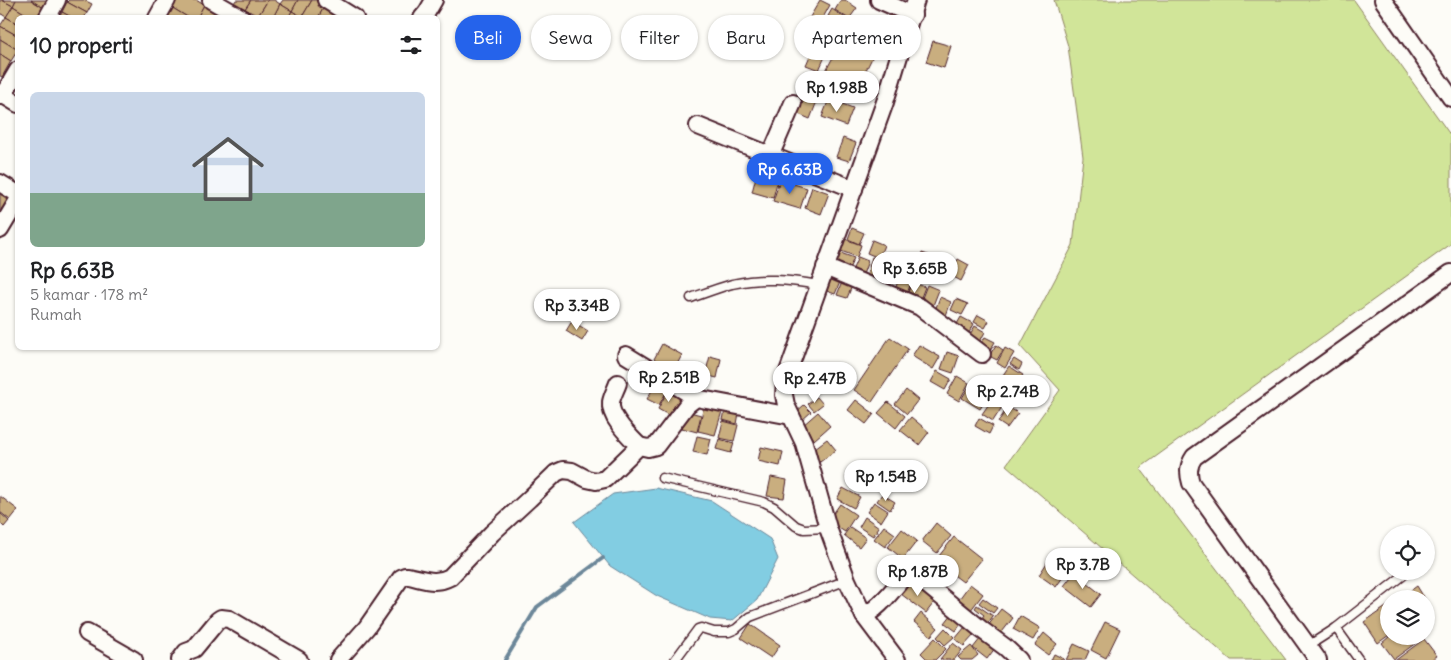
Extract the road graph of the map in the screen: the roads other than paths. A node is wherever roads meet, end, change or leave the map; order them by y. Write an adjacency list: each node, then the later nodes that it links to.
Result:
1 (57, 0): 9 (street)
2 (167, 0): 10 (street)
3 (211, 0): 11 (street)
4 (326, 0): 12 (street)
5 (434, 0): 13 (street)
6 (879, 0): 8 (street)
7 (1383, 0): 16 (street)
8 (915, 7): 22 (street)
9 (49, 15)
10 (159, 15)
11 (234, 15)
12 (350, 15)
13 (424, 15)
14 (15, 74): 15 (street)
15 (1, 94): 17 (street)
16 (1451, 98)
17 (15, 102)
18 (793, 103): 20 (street)
19 (698, 126): 20 (street)
20 (771, 154): 22 (street)
21 (0, 183): 23 (street)
22 (854, 189): 26 (street)
23 (15, 192)
24 (15, 205): 25 (street)
25 (0, 230)
26 (825, 267): 28 (street); 30 (street)
27 (1451, 273): 43 (street)
28 (818, 285): 29 (lane); 34 (street)
29 (691, 298)
30 (982, 354)
31 (626, 355): 33 (street)
32 (618, 383): 35 (street)
33 (696, 398): 34 (street); 35 (street)
34 (791, 416): 37 (street)
35 (639, 446): 47 (street)
36 (662, 478): 37 (lane)
37 (828, 528): 38 (street)
38 (847, 580): 40 (street); 48 (lane)
39 (1397, 580): 41 (lane)
40 (864, 616): 49 (street); 50 (street)
41 (1336, 628): 43 (lane); 52 (lane)
42 (87, 633): 44 (street)
43 (1308, 646): 51 (street)
44 (134, 660)
45 (180, 660): 46 (street)
46 (299, 660)
47 (338, 660)
48 (674, 660)
49 (898, 660)
50 (1019, 660)
51 (1318, 660)
52 (1359, 660)

